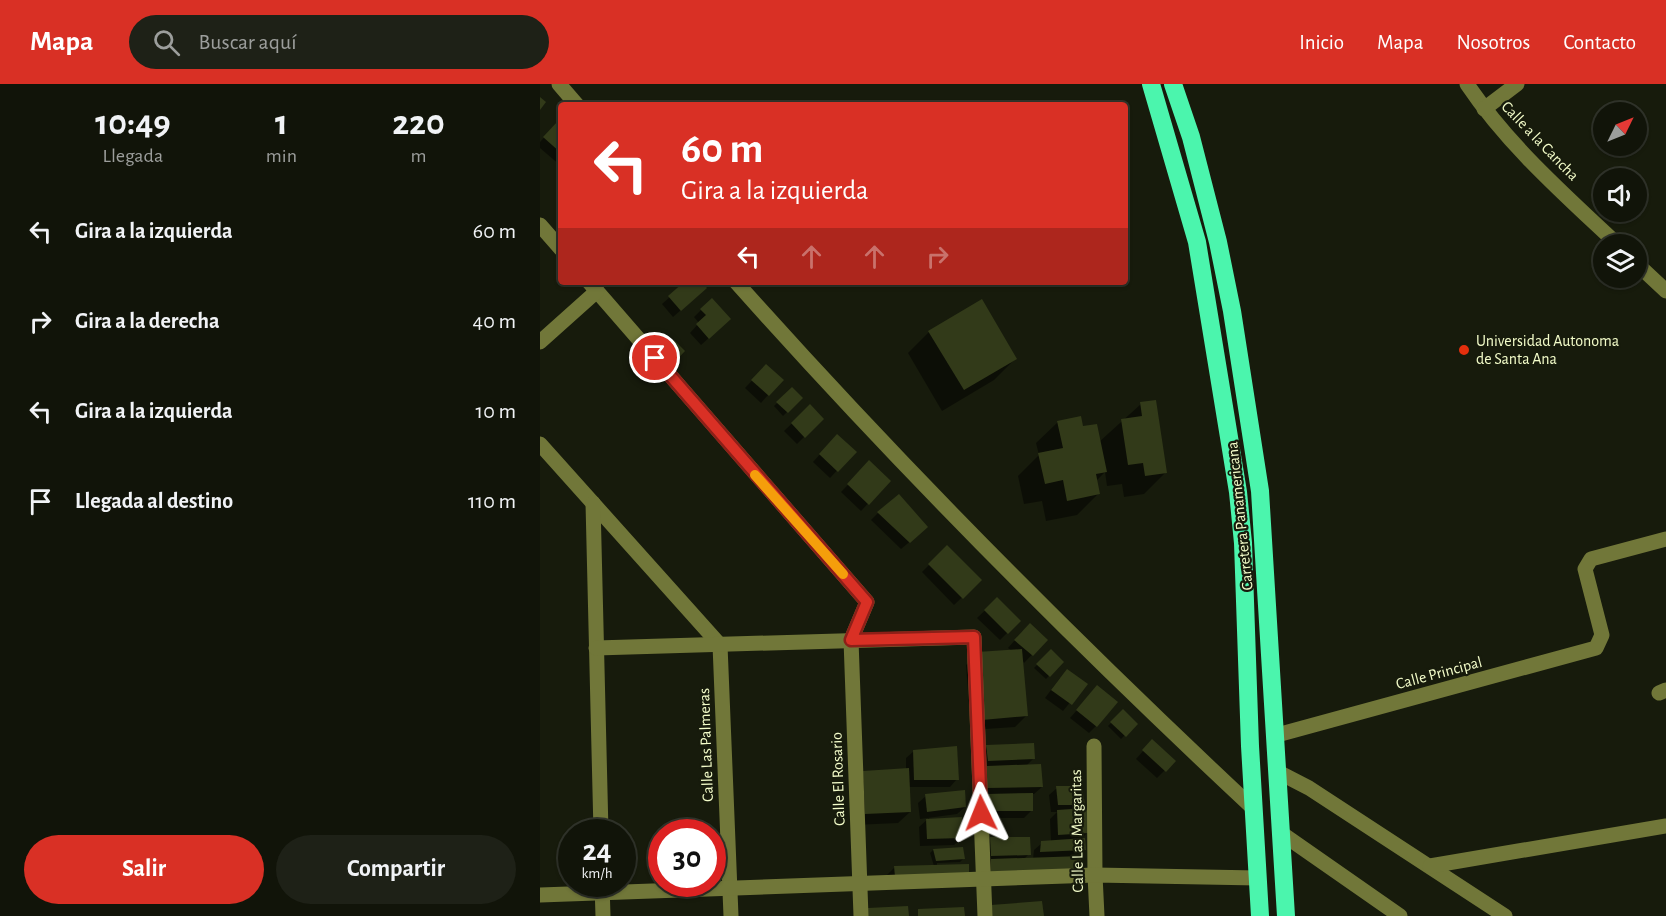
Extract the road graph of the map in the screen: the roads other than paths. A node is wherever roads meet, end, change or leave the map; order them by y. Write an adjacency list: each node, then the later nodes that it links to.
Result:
1 (558, 84): 6 (street)
2 (1151, 84): 25 (highway, Carretera Panamericana)
3 (1173, 84): 22 (highway, Carretera Panamericana)
4 (1467, 84): 7 (street, Calle a la Cancha)
5 (1517, 84): 7 (street)
6 (574, 102)
7 (1484, 109): 9 (street, Calle a la Cancha)
8 (540, 225): 10 (street)
9 (1606, 234)
10 (558, 246)
11 (1647, 273): 14 (street)
12 (739, 285): 25 (street)
13 (593, 286): 15 (street); 19 (street)
14 (1666, 291)
15 (540, 342)
16 (540, 444): 17 (street)
17 (593, 503): 20 (street); 21 (street)
18 (1666, 539): 22 (street, Calle Principal)
19 (851, 640): 20 (street); 32 (street); 33 (street, Calle El Rosario)
20 (720, 645): 21 (street); 35 (street, Calle Las Palmeras)
21 (596, 648): 26 (street)
22 (1277, 735): 24 (highway, Carretera Panamericana)
23 (1094, 746): 30 (street, Calle Las Margaritas)
24 (1278, 772): 28 (highway, Carretera Panamericana); 29 (street)
25 (1254, 809): 31 (highway, Carretera Panamericana)
26 (601, 819)
27 (1666, 826): 29 (street)
28 (1281, 833): 45 (highway, Carretera Panamericana); 46 (street)
29 (1430, 866): 47 (street)
30 (1095, 875): 31 (street); 32 (street); 43 (street, Calle Las Margaritas)
31 (1258, 878): 44 (highway, Carretera Panamericana)
32 (984, 879): 33 (street); 42 (street)
33 (860, 884): 35 (street); 41 (street, Calle El Rosario)
34 (636, 888): 35 (street)
35 (730, 888): 40 (street, Calle Las Palmeras)
36 (558, 893): 37 (street)
37 (540, 895)
38 (602, 897): 39 (street)
39 (603, 916)
40 (731, 916)
41 (861, 916)
42 (985, 916)
43 (1097, 916)
44 (1260, 916)
45 (1286, 916)
46 (1401, 916)
47 (1505, 916)

